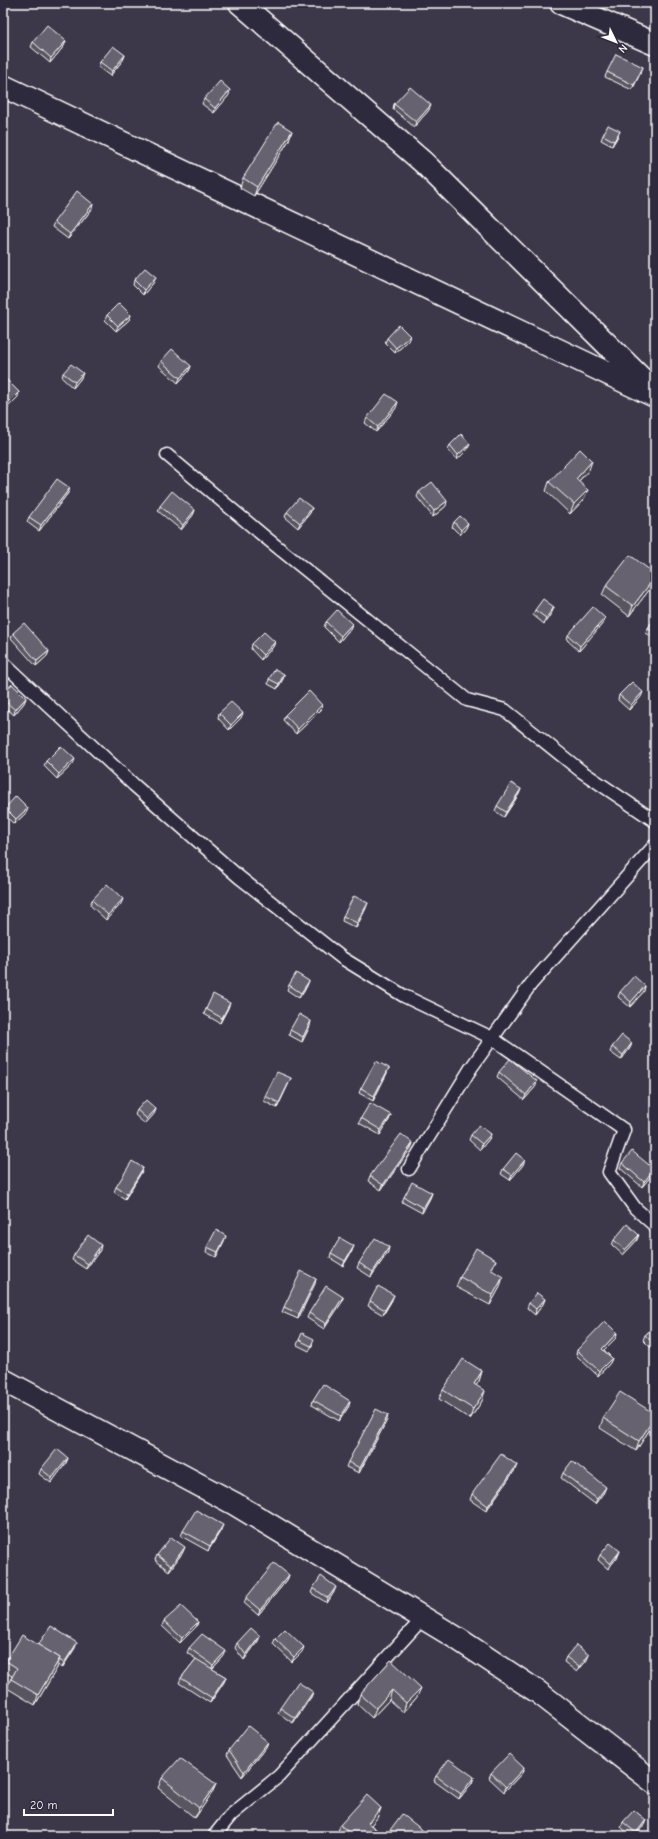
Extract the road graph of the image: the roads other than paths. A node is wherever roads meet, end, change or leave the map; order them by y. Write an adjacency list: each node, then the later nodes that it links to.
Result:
1 (240, 3): 5 (street)
2 (561, 3): 3 (street)
3 (655, 44)
4 (3, 86): 6 (street)
5 (655, 392)
6 (655, 396)
7 (167, 455): 9 (lane)
8 (3, 663): 11 (lane)
9 (655, 821)
10 (655, 845): 11 (lane)
11 (492, 1038): 12 (lane); 13 (lane)
12 (409, 1169)
13 (655, 1226)
14 (3, 1380): 15 (street)
15 (423, 1618): 16 (street); 17 (lane)
16 (655, 1783)
17 (214, 1836)

